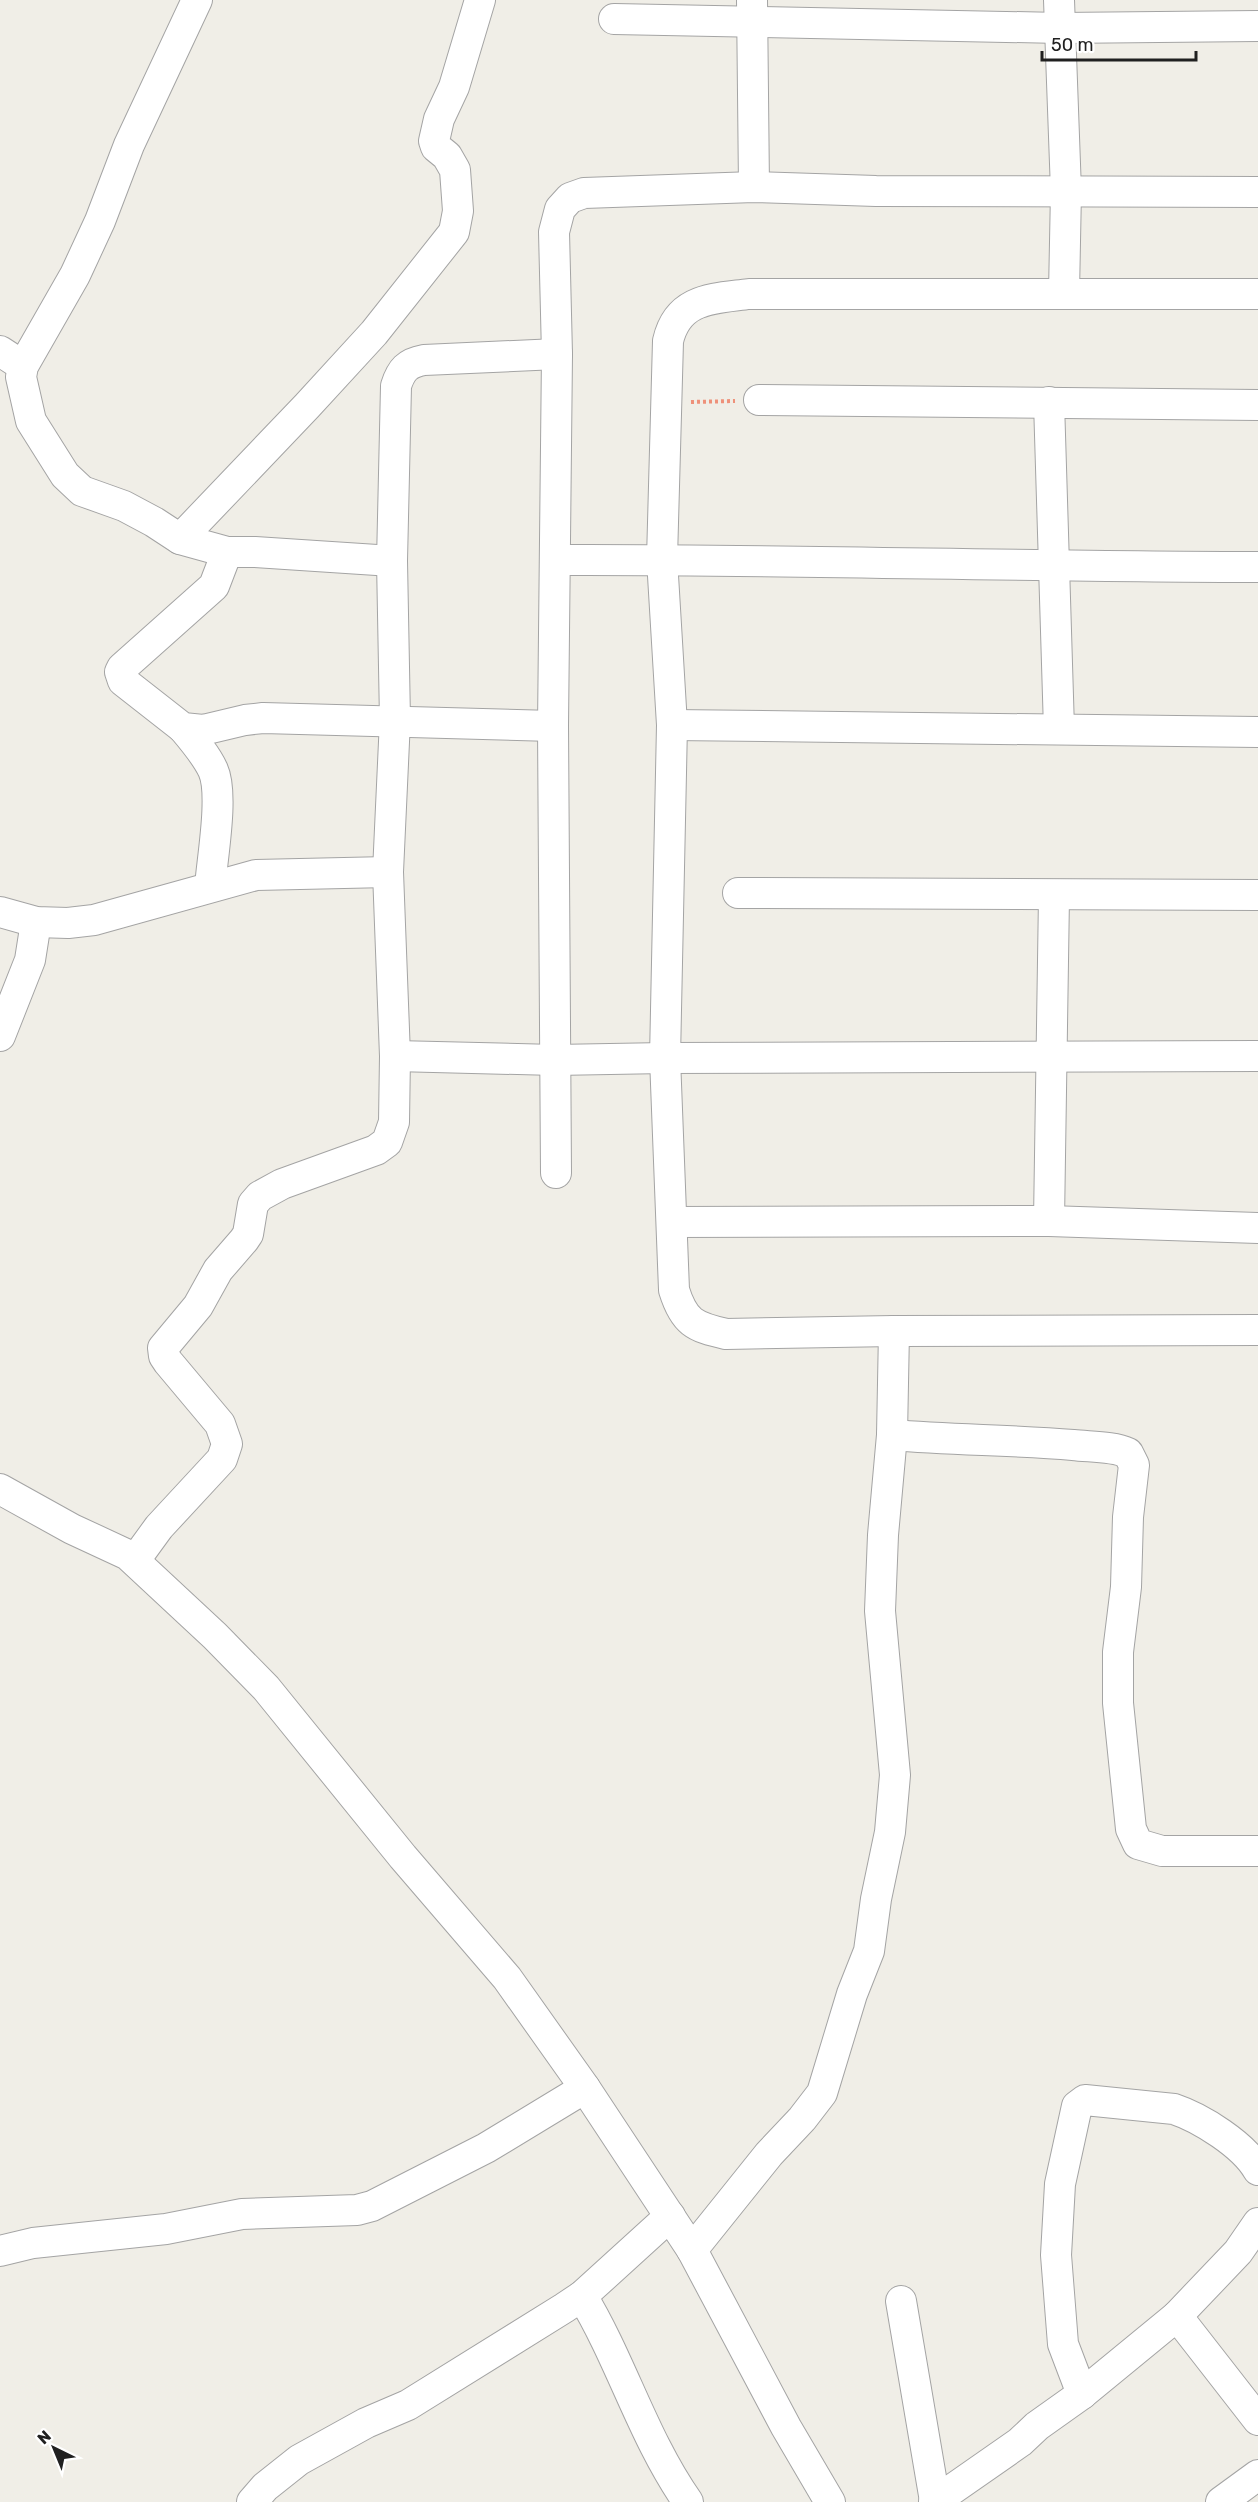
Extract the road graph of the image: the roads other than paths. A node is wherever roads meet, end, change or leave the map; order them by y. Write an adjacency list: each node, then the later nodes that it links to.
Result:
1 (197, 0): 13 (street)
2 (480, 0): 17 (street)
3 (753, 11): 4 (street); 5 (street); 7 (street)
4 (1059, 14): 6 (street); 8 (street)
5 (614, 19)
6 (1258, 26)
7 (754, 187): 8 (street); 12 (street)
8 (1066, 192): 9 (street); 10 (street)
9 (1258, 192)
10 (1064, 293): 11 (street); 19 (street)
11 (1258, 294)
12 (557, 354): 20 (street); 21 (street)
13 (12, 358): 17 (street)
14 (759, 400): 15 (street)
15 (1049, 402): 16 (street); 22 (street)
16 (1258, 405)
17 (180, 539): 18 (street)
18 (227, 552): 21 (street); 27 (street)
19 (662, 559): 20 (street); 22 (street); 25 (street)
20 (556, 560): 26 (street)
21 (392, 561): 24 (street)
22 (1054, 567): 23 (street); 28 (street)
23 (1258, 567)
24 (395, 720): 26 (street); 27 (street); 30 (street)
25 (672, 725): 28 (street); 41 (street)
26 (553, 726): 42 (street)
27 (183, 729): 31 (street)
28 (1059, 729): 29 (street)
29 (1258, 732)
30 (388, 872): 31 (street); 38 (street)
31 (210, 887): 36 (street)
32 (738, 892): 34 (street)
33 (1258, 895): 34 (street)
34 (1054, 896): 40 (street)
35 (0, 912): 36 (street)
36 (36, 922): 37 (street)
37 (0, 1036)
38 (394, 1056): 42 (street); 51 (street)
39 (1258, 1056): 40 (street)
40 (1053, 1057): 41 (street); 44 (street)
41 (665, 1058): 42 (street); 45 (street)
42 (555, 1060): 43 (street)
43 (556, 1173)
44 (1049, 1221): 45 (street); 46 (street)
45 (673, 1222): 48 (street)
46 (1258, 1228)
47 (1258, 1330): 48 (street)
48 (894, 1331): 49 (street)
49 (892, 1435): 52 (street); 57 (street)
50 (0, 1489): 51 (street)
51 (135, 1560): 53 (street)
52 (1258, 1851)
53 (585, 2088): 55 (street); 58 (street)
54 (1258, 2170): 62 (street)
55 (670, 2216): 57 (street); 59 (street)
56 (1258, 2223): 61 (street)
57 (692, 2250): 67 (street)
58 (0, 2251)
59 (582, 2296): 65 (street); 66 (street)
60 (901, 2301): 68 (street)
61 (1177, 2316): 62 (street); 63 (street)
62 (1082, 2394): 68 (street)
63 (1258, 2421)
64 (1258, 2475): 69 (street)
65 (252, 2502)
66 (688, 2502)
67 (830, 2502)
68 (934, 2502)
69 (1221, 2502)

